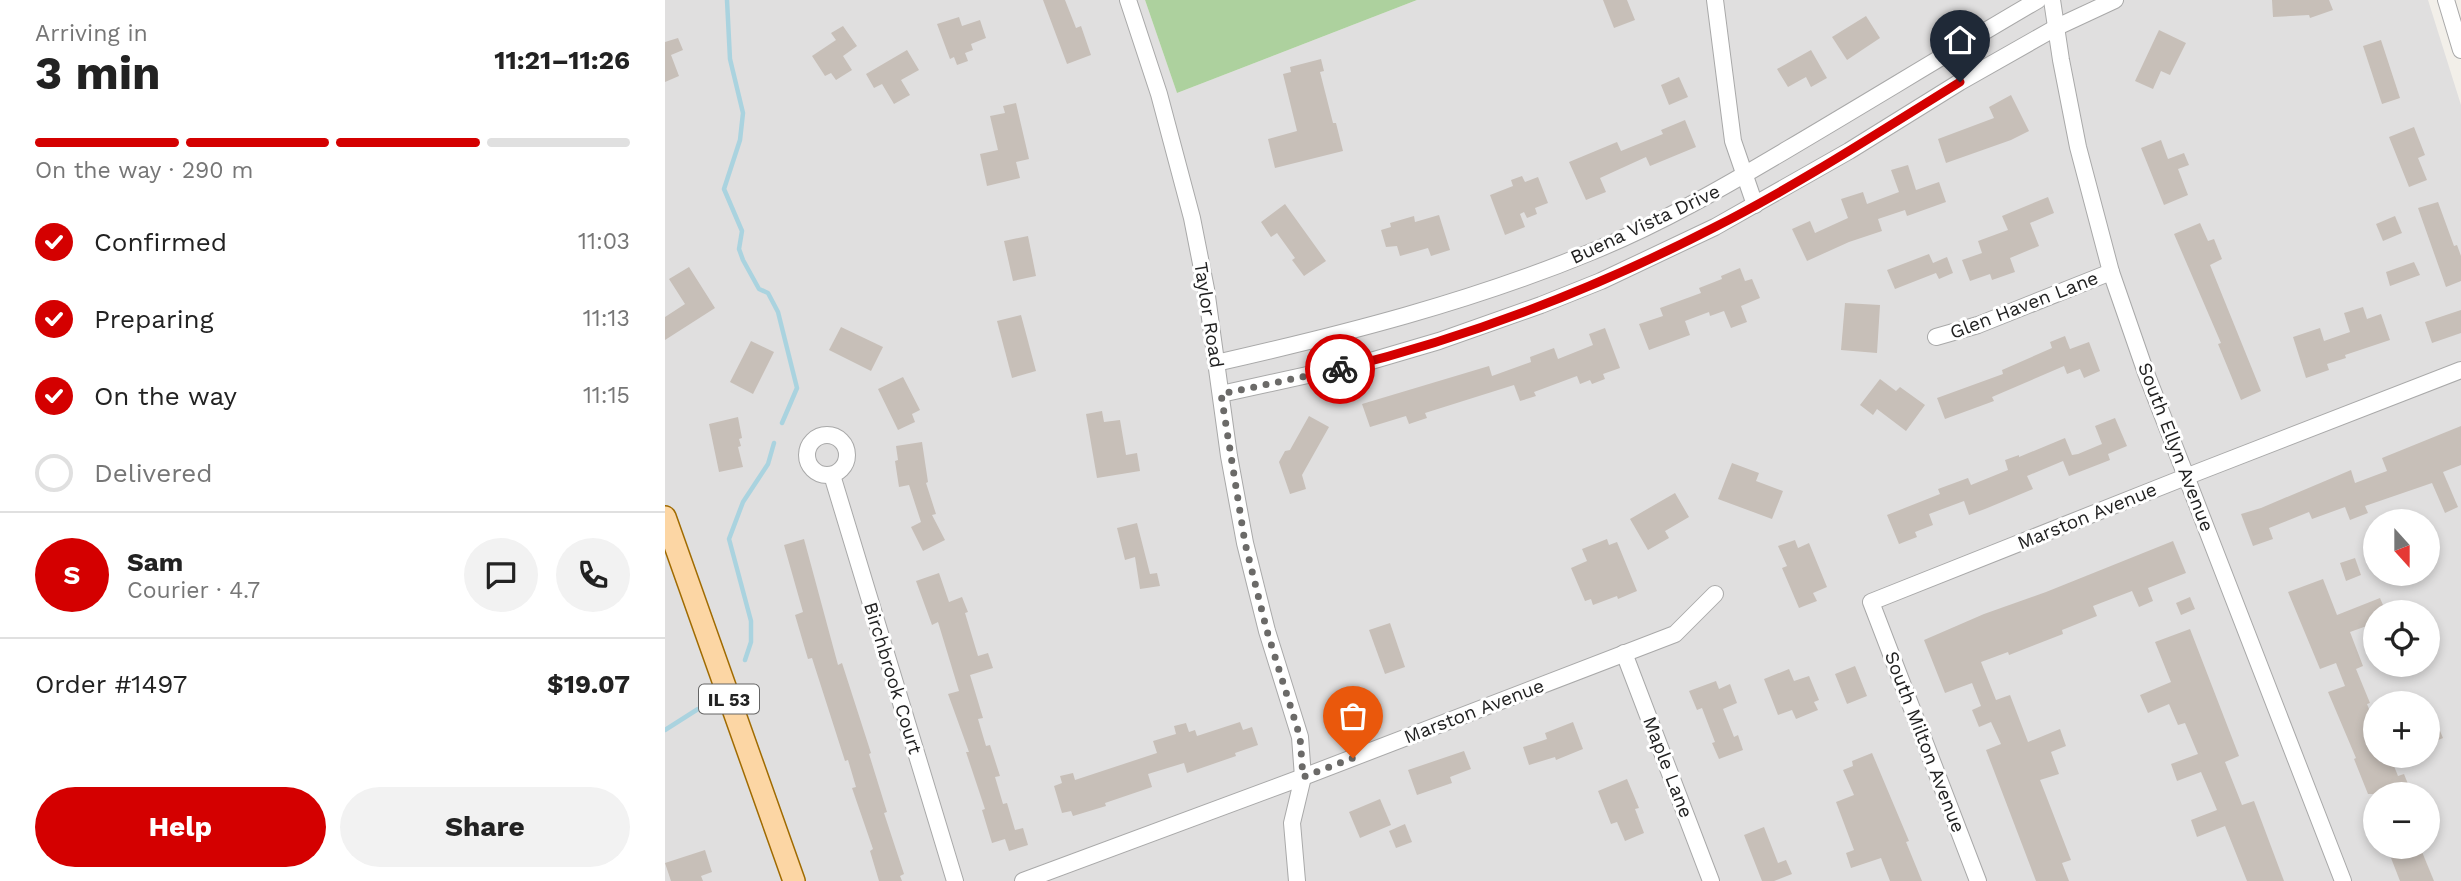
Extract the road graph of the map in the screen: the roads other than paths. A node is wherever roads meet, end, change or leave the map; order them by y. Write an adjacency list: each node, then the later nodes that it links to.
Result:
1 (1128, 0): 13 (street, Taylor Road)
2 (1715, 0): 9 (street)
3 (2038, 0): 9 (street, Buena Vista Drive)
4 (2052, 0): 7 (street, South Ellyn Avenue)
5 (2115, 0): 7 (street, Buena Vista Drive)
6 (2446, 0): 8 (street)
7 (2057, 27): 10 (street, Buena Vista Drive); 11 (street, South Ellyn Avenue)
8 (2461, 50)
9 (1744, 176): 10 (street); 13 (street, Buena Vista Drive)
10 (1755, 205): 15 (street, Buena Vista Drive)
11 (2112, 272): 12 (street, Glen Haven Lane); 17 (street, South Ellyn Avenue)
12 (1936, 338)
13 (1216, 363): 15 (street, Taylor Road)
14 (2461, 370): 17 (street, Marston Avenue)
15 (1221, 394): 22 (street, Taylor Road)
16 (832, 475): 24 (street, Birchbrook Court)
17 (2187, 475): 20 (street, Marston Avenue); 29 (street, South Ellyn Avenue)
18 (665, 519): 23 (main road, IL 53)
19 (1716, 594): 21 (street, Marston Avenue)
20 (1871, 602): 28 (street, South Milton Avenue)
21 (1624, 653): 22 (street, Marston Avenue); 27 (street, Maple Lane)
22 (1303, 777): 25 (street, Marston Avenue); 26 (street, Taylor Road)
23 (794, 881)
24 (955, 881)
25 (1023, 881)
26 (1297, 881)
27 (1711, 881)
28 (1978, 881)
29 (2343, 881)

